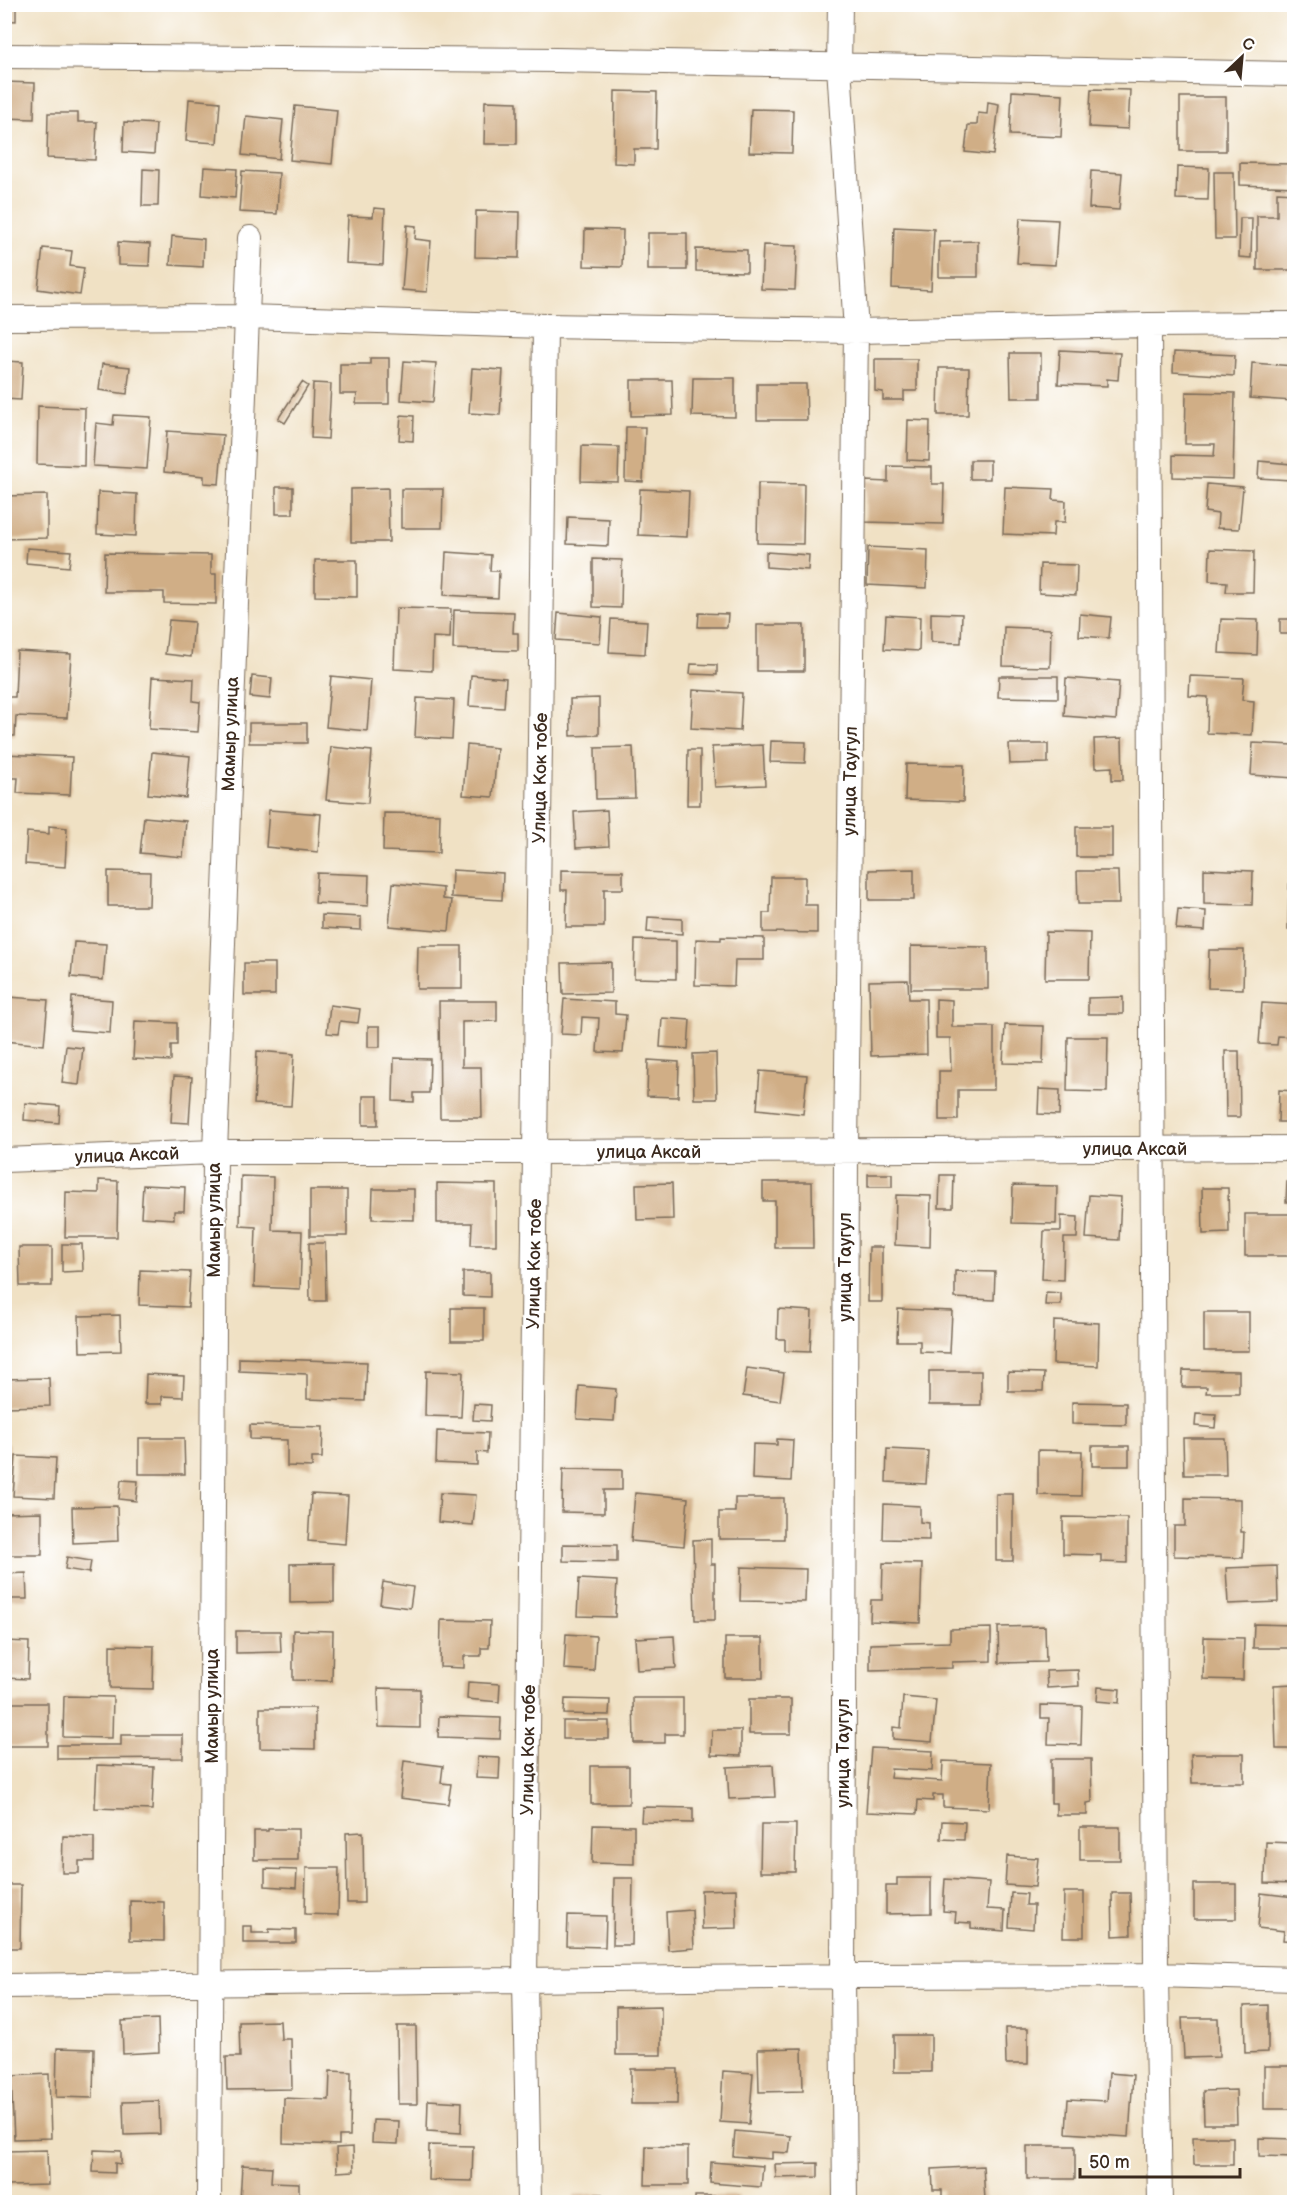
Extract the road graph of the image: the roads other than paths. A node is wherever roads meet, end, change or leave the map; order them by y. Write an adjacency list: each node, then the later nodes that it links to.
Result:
1 (840, 4): 3 (street, улица Таугул)
2 (4, 56): 3 (street)
3 (839, 66): 4 (street); 11 (street, улица Таугул)
4 (1294, 74)
5 (250, 238): 6 (street, Мамыр улица)
6 (245, 317): 7 (street); 10 (street); 15 (street, Мамыр улица)
7 (4, 318)
8 (1294, 324): 9 (street)
9 (1149, 325): 11 (street); 13 (street)
10 (545, 326): 11 (street); 16 (street, Улица Кок тобе)
11 (856, 332): 14 (street, улица Таугул)
12 (1294, 1148): 13 (street, улица Аксай)
13 (1154, 1149): 14 (street, улица Аксай); 18 (street)
14 (846, 1150): 16 (street, улица Аксай); 19 (street, улица Таугул)
15 (214, 1152): 16 (street, улица Аксай); 17 (street, улица Аксай); 22 (street, Мамыр улица)
16 (535, 1152): 21 (street, Улица Кок тобе)
17 (4, 1160)
18 (1156, 1975): 19 (street); 20 (street); 27 (street)
19 (843, 1977): 21 (street); 26 (street, улица Таугул)
20 (1294, 1979)
21 (525, 1980): 22 (street); 25 (street, Улица Кок тобе)
22 (211, 1983): 23 (street); 24 (street, Мамыр улица)
23 (4, 1986)
24 (209, 2202)
25 (529, 2202)
26 (845, 2202)
27 (1160, 2202)

